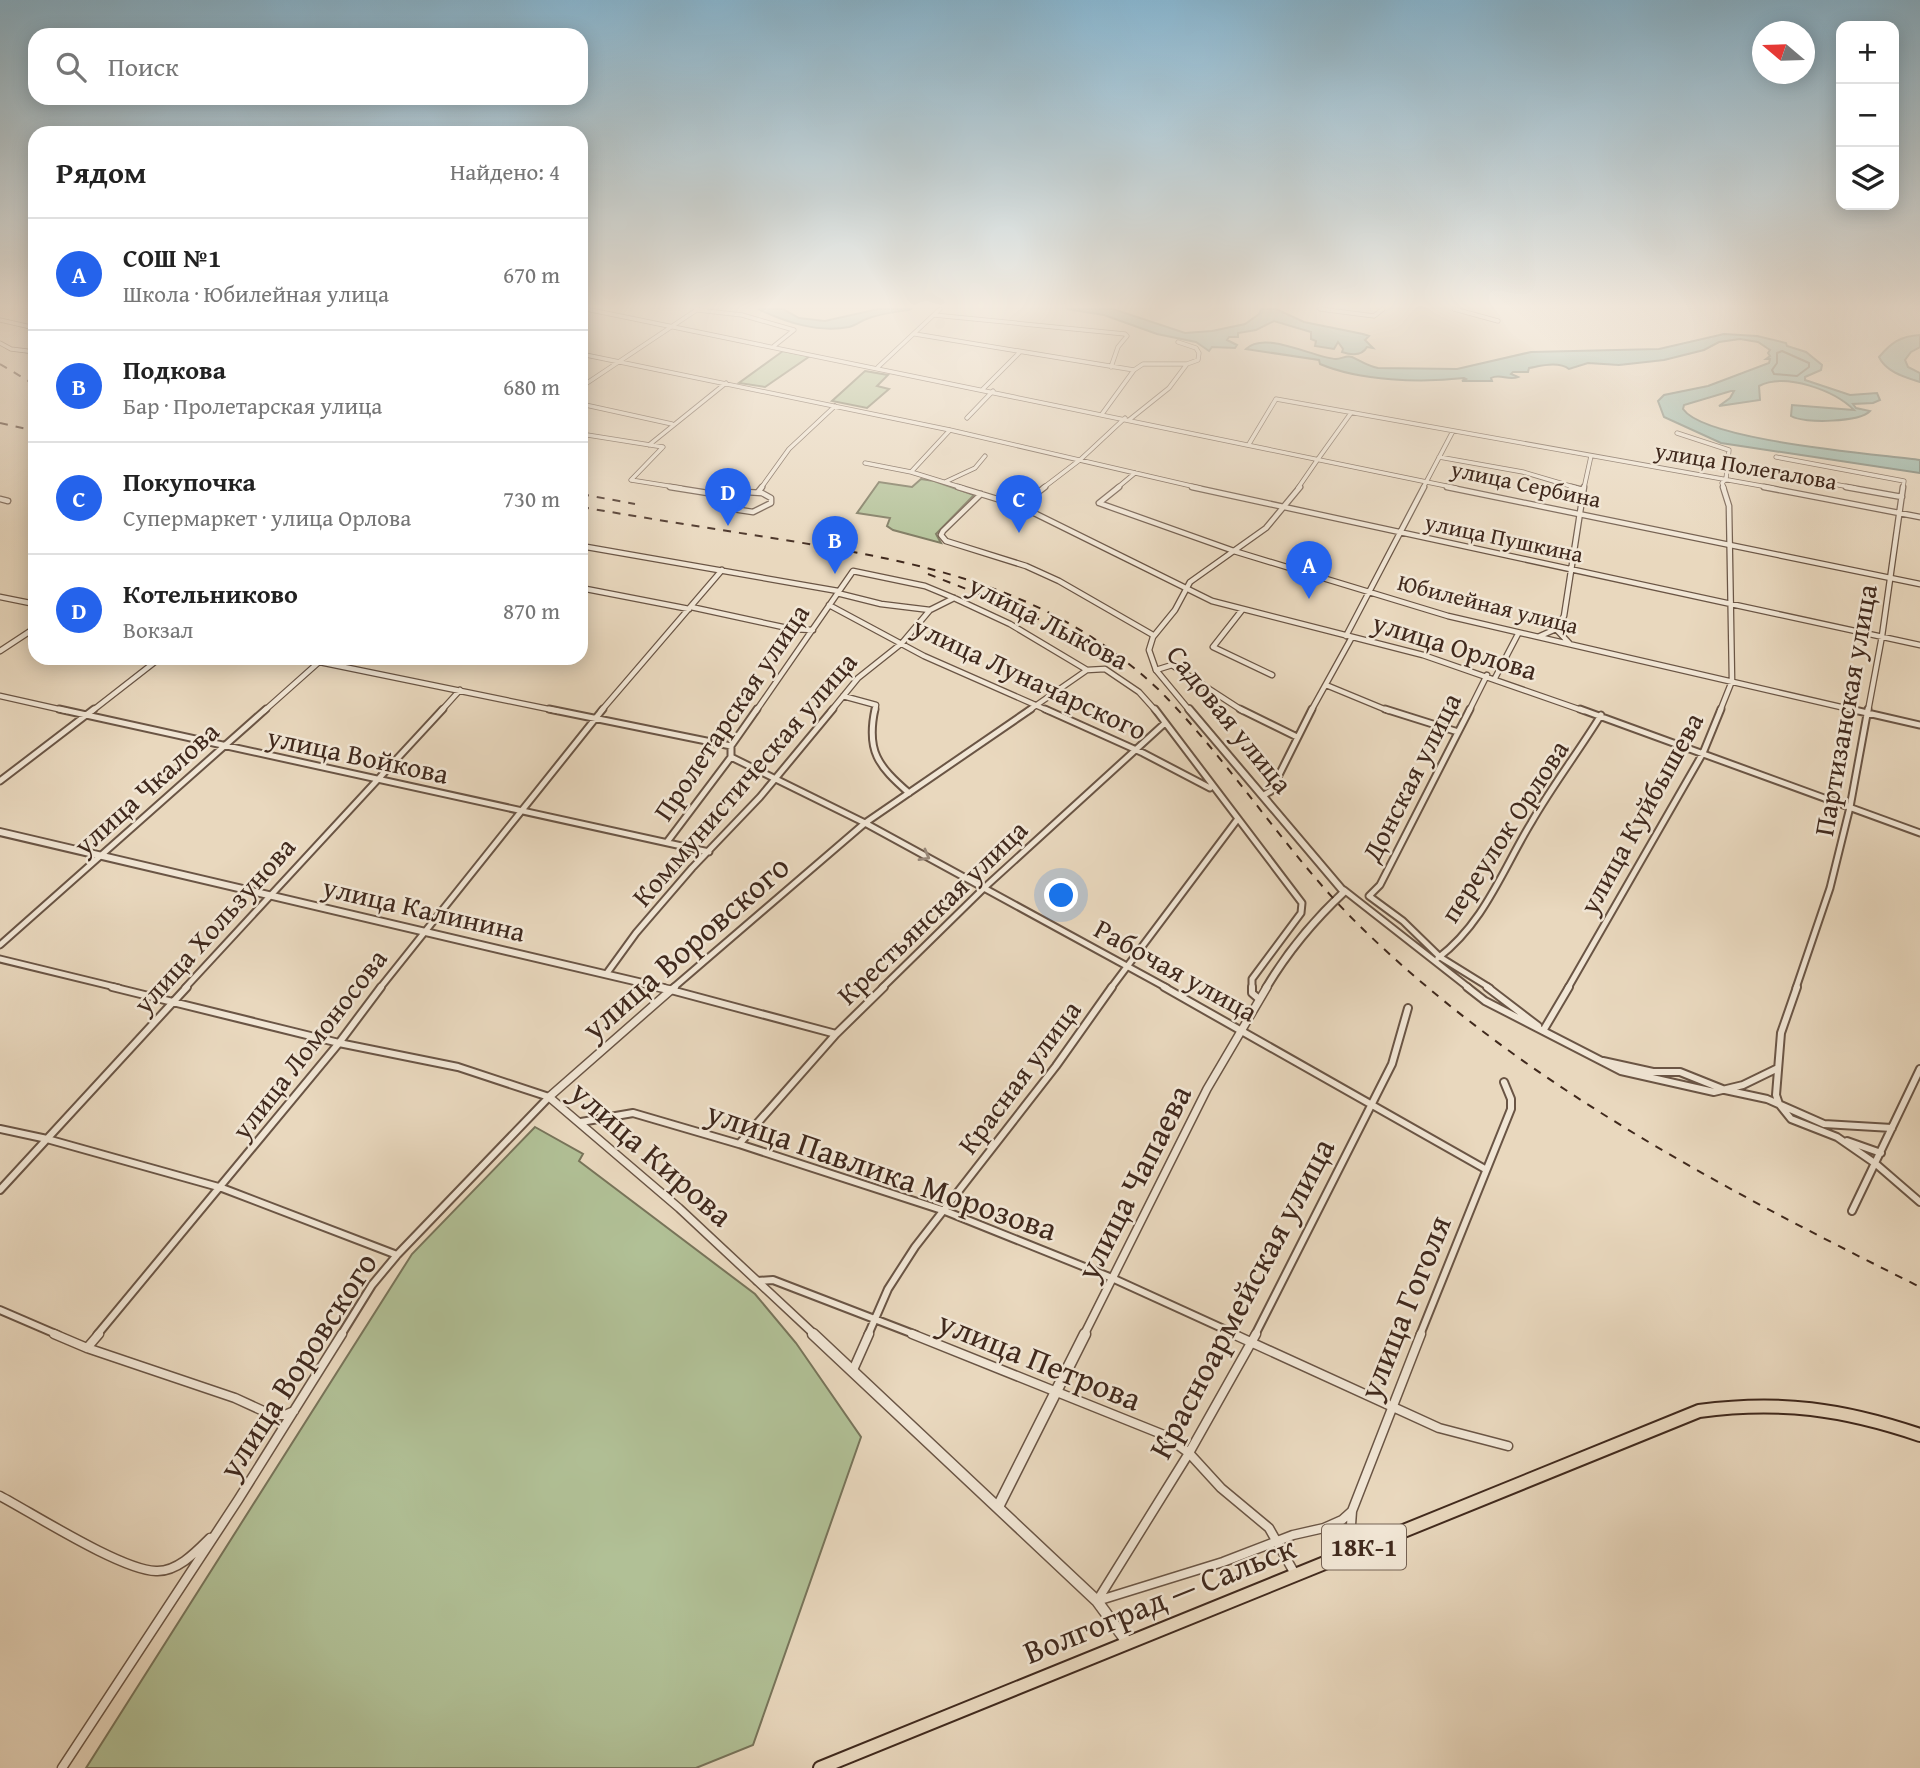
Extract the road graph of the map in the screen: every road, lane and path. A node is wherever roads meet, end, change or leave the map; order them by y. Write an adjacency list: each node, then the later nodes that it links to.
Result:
1 (993, 391): 11 (street)
2 (715, 392): 13 (street)
3 (766, 392): 8 (street, улица Пушкина)
4 (995, 392): 10 (street, улица Сербина)
5 (1118, 392): 10 (street)
6 (1165, 392): 12 (street)
7 (588, 406): 13 (street)
8 (835, 406): 14 (street, улица Пушкина); 36 (street)
9 (1351, 413): 15 (street, улица Полегалова); 19 (street, улица Полегалова); 26 (street)
10 (1102, 414): 12 (street, улица Сербина)
11 (967, 418)
12 (1127, 419): 19 (street, улица Сербина); 25 (street)
13 (672, 424): 18 (street)
14 (950, 430): 25 (street, улица Пушкина); 28 (street)
15 (1453, 431): 22 (street, улица Полегалова); 23 (street)
16 (1677, 433): 31 (street, улица Куйбышева)
17 (588, 435): 18 (street)
18 (649, 444): 20 (street)
19 (1249, 444): 26 (street, улица Сербина)
20 (663, 447): 32 (street)
21 (985, 456): 34 (street)
22 (1591, 456): 31 (street, улица Полегалова); 35 (street)
23 (1439, 457): 33 (street); 35 (street)
24 (1776, 457): 39 (street)
25 (1081, 459): 29 (street, улица Пушкина); 42 (street)
26 (1318, 459): 33 (street, улица Сербина); 43 (street)
27 (865, 463): 28 (street)
28 (911, 472): 34 (street, улица Орлова)
29 (1135, 473): 43 (street, улица Пушкина); 50 (street, Юбилейная улица)
30 (1795, 477): 39 (street)
31 (1726, 479): 45 (street, улица Полегалова); 48 (street, улица Куйбышева)
32 (631, 480): 38 (street)
33 (1426, 481): 44 (street, улица Сербина); 47 (street)
34 (944, 482): 37 (street, улица Орлова)
35 (1583, 490): 44 (street)
36 (758, 492): 38 (street); 38 (street)
37 (981, 494): 42 (street, улица Орлова); 72 (street, Садовая улица)
38 (733, 497)
39 (1902, 497): 45 (street, Партизанская улица)
40 (0, 499): 41 (street)
41 (8, 501)
42 (1020, 506): 57 (street, улица Орлова)
43 (1284, 508): 47 (street, улица Пушкина); 50 (street)
44 (1578, 513): 48 (street, улица Сербина); 53 (street)
45 (1899, 513): 46 (street, улица Полегалова); 54 (street, Партизанская улица)
46 (1920, 517)
47 (1400, 534): 53 (street, улица Пушкина); 59 (street)
48 (1728, 544): 54 (street, улица Сербина); 64 (street, улица Куйбышева)
49 (588, 547): 51 (street)
50 (1234, 551): 57 (street); 59 (street, Юбилейная улица)
51 (722, 570): 58 (street); 65 (street, улица Ломоносова)
52 (853, 571): 58 (street, Пролетарская улица); 61 (street, улица Лыкова)
53 (1572, 571): 64 (street, улица Пушкина); 68 (street)
54 (1890, 578): 55 (street, улица Сербина); 75 (street, Партизанская улица)
55 (1920, 584)
56 (588, 589): 65 (street)
57 (1184, 589): 67 (street, улица Орлова); 72 (street)
58 (837, 592): 63 (street, Пролетарская улица); 66 (street)
59 (1370, 592): 71 (street, Юбилейная улица); 73 (street)
60 (0, 597): 62 (street)
61 (954, 598): 66 (street, Коммунистическая улица); 83 (street, улица Лыкова)
62 (28, 603)
63 (829, 605): 69 (street, Пролетарская улица); 76 (street, улица Луначарского)
64 (1730, 605): 75 (street, улица Пушкина); 88 (street, улица Куйбышева)
65 (690, 608): 69 (street); 97 (street, улица Ломоносова)
66 (930, 610): 76 (street, Коммунистическая улица)
67 (1242, 610): 73 (street, улица Орлова); 85 (street)
68 (1556, 629): 74 (street); 77 (street)
69 (813, 630): 102 (street, Пролетарская улица)
70 (28, 633): 79 (street)
71 (1518, 634): 74 (street, Юбилейная улица); 87 (street, Донская улица)
72 (1153, 635): 84 (street, Садовая улица)
73 (1349, 636): 86 (street, улица Орлова); 89 (street)
74 (1540, 636): 77 (street, Юбилейная улица)
75 (1882, 636): 78 (street, улица Пушкина); 94 (street, Партизанская улица)
76 (902, 643): 92 (street, Коммунистическая улица); 93 (street, улица Луначарского)
77 (1570, 644): 88 (street, Юбилейная улица)
78 (1920, 645)
79 (0, 651)
80 (151, 665): 96 (street)
81 (315, 665): 103 (street, улица Чкалова)
82 (336, 665): 90 (street)
83 (1087, 670): 93 (street, улица Воровского); 98 (street, улица Лыкова)
84 (1156, 670): 101 (street); 112 (street, Садовая улица)
85 (1272, 675)
86 (1486, 675): 87 (street, улица Орлова); 100 (street, Донская улица)
87 (1495, 678): 95 (street, улица Орлова)
88 (1732, 681): 94 (street, Юбилейная улица); 105 (street, улица Куйбышева)
89 (1325, 685): 100 (street); 101 (street)
90 (460, 690): 97 (street); 108 (street, улица Хользунова)
91 (0, 696): 96 (street, улица Войкова)
92 (843, 696): 107 (street, Коммунистическая улица); 111 (street)
93 (1038, 704): 104 (street, улица Луначарского); 111 (street, улица Воровского)
94 (1869, 712): 99 (street, Юбилейная улица); 113 (street, Партизанская улица)
95 (1601, 715): 105 (street, улица Орлова); 127 (street, переулок Орлова)
96 (85, 716): 103 (street, улица Войкова); 109 (street)
97 (596, 717): 102 (street); 114 (street, улица Ломоносова)
98 (1165, 723): 104 (street, Крестьянская улица); 110 (street, улица Лыкова)
99 (1920, 725)
100 (1458, 732): 127 (street, Донская улица)
101 (1297, 737): 112 (street)
102 (731, 746): 106 (street, Пролетарская улица)
103 (224, 747): 108 (street, улица Войкова); 121 (street, улица Чкалова)
104 (1134, 750): 110 (street, улица Луначарского); 122 (street, Крестьянская улица)
105 (1703, 753): 113 (street, улица Орлова); 137 (street, улица Куйбышева)
106 (731, 757): 107 (street, Рабочая улица); 119 (street, Пролетарская улица)
107 (777, 778): 116 (street, Рабочая улица); 120 (street, Коммунистическая улица)
108 (377, 780): 114 (street, улица Войкова); 124 (street, улица Хользунова)
109 (0, 781)
110 (1213, 789): 115 (street, улица Лыкова)
111 (909, 793): 116 (street, улица Воровского)
112 (1264, 795): 123 (street, Садовая улица)
113 (1850, 807): 118 (street, улица Орлова); 141 (street, Партизанская улица)
114 (520, 811): 119 (street, улица Войкова); 125 (street, улица Ломоносова)
115 (1237, 820): 130 (street, Красная улица); 133 (street, улица Лыкова)
116 (865, 823): 122 (street, Рабочая улица, one-way to 122); 132 (street, улица Воровского)
117 (0, 832): 121 (street, улица Калинина)
118 (1920, 833)
119 (667, 842): 120 (street, улица Войкова)
120 (709, 852): 131 (street, Коммунистическая улица)
121 (100, 856): 124 (street, улица Калинина); 126 (street, улица Чкалова)
122 (984, 888): 130 (street, Рабочая улица); 138 (street, Крестьянская улица)
123 (1342, 894): 129 (street, Садовая улица); 133 (street, улица Чапаева)
124 (269, 895): 125 (street, улица Калинина); 134 (street, улица Хользунова)
125 (424, 930): 131 (street, улица Калинина); 139 (street, улица Ломоносова)
126 (0, 945)
127 (1440, 957): 129 (street, переулок Орлова); 137 (street)
128 (0, 959): 134 (street, улица Кирова)
129 (1433, 961): 137 (street, Садовая улица)
130 (1127, 965): 136 (street, Рабочая улица); 160 (street, Красная улица)
131 (607, 974): 132 (street, улица Калинина)
132 (671, 990): 138 (street, улица Калинина); 145 (street, улица Воровского)
133 (1259, 999): 136 (street, улица Чапаева)
134 (173, 1001): 139 (street, улица Кирова); 152 (street, улица Хользунова)
135 (1408, 1008): 147 (street, Красноармейская улица)
136 (1241, 1031): 147 (street, Рабочая улица); 163 (street, улица Чапаева)
137 (1543, 1031): 140 (street)
138 (836, 1034): 153 (street, Крестьянская улица)
139 (339, 1043): 145 (street, улица Кирова); 157 (street, улица Ломоносова)
140 (1597, 1060): 144 (street); 144 (street)
141 (1778, 1068): 144 (street); 146 (street, Партизанская улица)
142 (1920, 1069): 149 (street)
143 (1504, 1082): 156 (street, улица Гоголя)
144 (1725, 1090): 146 (street)
145 (550, 1097): 148 (street, улица Кирова); 162 (street, улица Воровского)
146 (1779, 1104): 149 (street); 151 (street)
147 (1370, 1106): 156 (street, Рабочая улица); 167 (street, Красноармейская улица)
148 (581, 1122): 153 (street, улица Павлика Морозова); 164 (street, улица Кирова)
149 (1892, 1128): 154 (street)
150 (0, 1129): 152 (street)
151 (1837, 1137): 154 (street); 155 (street)
152 (47, 1139): 157 (street); 158 (street, улица Хользунова)
153 (739, 1144): 160 (street, улица Павлика Морозова)
154 (1881, 1153): 155 (street)
155 (1876, 1164): 159 (street); 161 (street)
156 (1485, 1169): 171 (street, улица Гоголя)
157 (222, 1188): 162 (street); 168 (street, улица Ломоносова)
158 (0, 1190)
159 (1920, 1202)
160 (945, 1211): 163 (street, улица Павлика Морозова); 166 (street, Красная улица)
161 (1852, 1211)
162 (397, 1255): 172 (street, улица Воровского)
163 (1112, 1278): 167 (street, улица Павлика Морозова); 170 (street, улица Чапаева)
164 (756, 1281): 166 (street, улица Петрова); 169 (street, улица Кирова)
165 (0, 1310): 168 (street)
166 (875, 1318): 169 (street, Красная улица); 170 (street, улица Петрова)
167 (1251, 1342): 171 (street, улица Павлика Морозова); 175 (street, Красноармейская улица)
168 (87, 1348): 172 (street)
169 (853, 1370): 177 (street, улица Кирова)
170 (1056, 1394): 175 (street, улица Петрова); 177 (street, улица Чапаева)
171 (1391, 1407): 174 (street, улица Павлика Морозова); 178 (street, улица Гоголя)
172 (294, 1411): 179 (street, улица Воровского)
173 (1920, 1435): 181 (main road, Волгоград — Сальск / 18К-1)
174 (1508, 1446)
175 (1189, 1453): 180 (street, улица Петрова); 183 (street, Красноармейская улица)
176 (0, 1496): 179 (street)
177 (998, 1507): 183 (street, улица Кирова)
178 (1352, 1511): 180 (street); 181 (street, улица Гоголя)
179 (217, 1532): 185 (street, улица Воровского)
180 (1278, 1541): 182 (street, улица Петрова); 183 (street)
181 (1349, 1553): 182 (main road, Волгоград — Сальск / 18К-1)
182 (1295, 1574): 184 (main road, Волгоград — Сальск / 18К-1)
183 (1097, 1601): 184 (street, улица Кирова)
184 (1127, 1642): 186 (main road, Волгоград — Сальск / 18К-1)
185 (62, 1768)
186 (820, 1768)

